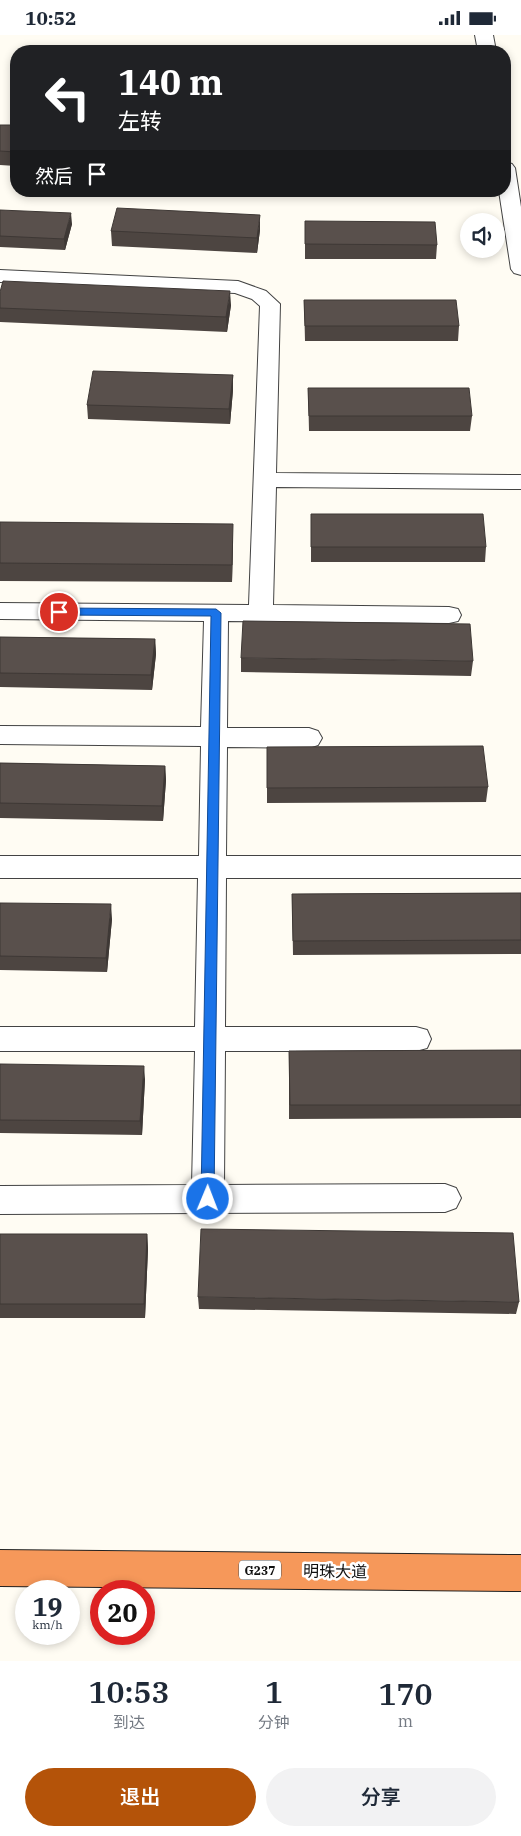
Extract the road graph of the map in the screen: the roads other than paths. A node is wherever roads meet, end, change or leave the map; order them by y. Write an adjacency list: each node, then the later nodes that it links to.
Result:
1 (510, 197): 2 (street)
2 (521, 269)
3 (0, 276): 4 (street)
4 (265, 480): 5 (street); 8 (street)
5 (521, 482)
6 (0, 611): 7 (street)
7 (216, 613): 9 (street); 17 (street)
8 (261, 613)
9 (449, 615)
10 (0, 735): 11 (street)
11 (309, 738)
12 (0, 867): 13 (street)
13 (521, 867)
14 (0, 1039): 15 (street)
15 (416, 1039)
16 (445, 1198): 17 (street)
17 (208, 1199): 18 (street)
18 (0, 1200)
19 (0, 1568): 20 (highway, 明珠大道 / G237)
20 (521, 1573)

